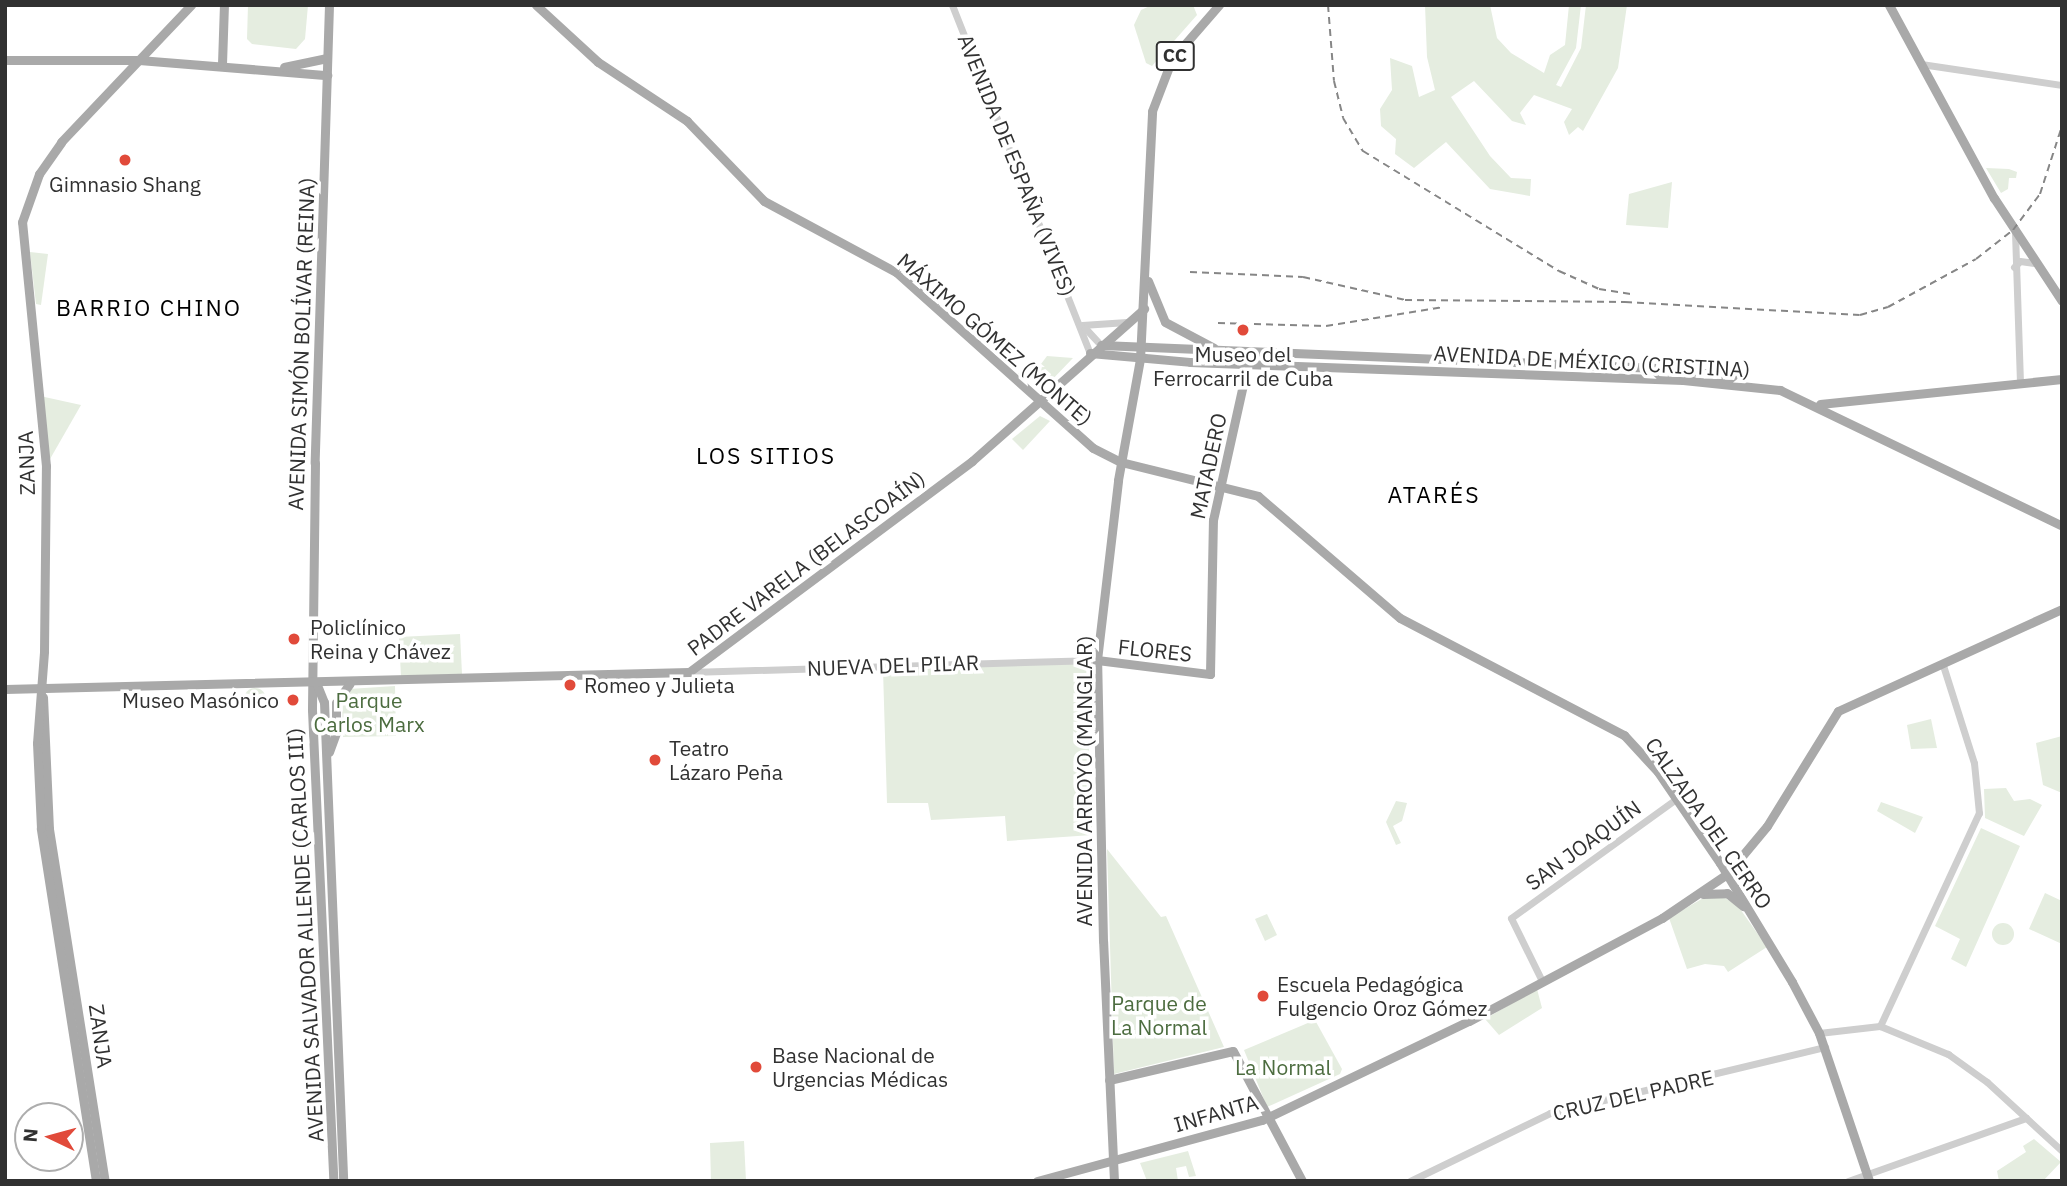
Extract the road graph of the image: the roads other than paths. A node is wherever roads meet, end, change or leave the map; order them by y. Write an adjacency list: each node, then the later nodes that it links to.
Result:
1 (191, 5): 10 (main road, ZANJA)
2 (224, 5): 11 (main road)
3 (329, 5): 8 (main road, AVENIDA SIMÓN BOLÍVAR (REINA))
4 (536, 5): 32 (main road, MÁXIMO GÓMEZ (MONTE))
5 (952, 5): 23 (street, AVENIDA DE ESPAÑA (VIVES))
6 (1889, 5): 12 (main road)
7 (1217, 7): 18 (main road, AVENIDA ARROYO (MANGLAR) / CC)
8 (327, 58): 13 (main road); 14 (main road, AVENIDA SIMÓN BOLÍVAR (REINA))
9 (5, 60): 10 (main road)
10 (143, 60): 11 (main road); 49 (main road, ZANJA)
11 (222, 64): 13 (main road)
12 (1921, 64): 15 (street); 16 (main road)
13 (279, 68): 14 (main road)
14 (327, 75): 47 (main road, AVENIDA SIMÓN BOLÍVAR (REINA))
15 (2062, 85)
16 (2015, 232): 17 (main road); 19 (street)
17 (2035, 263): 19 (street); 20 (main road)
18 (1145, 265): 21 (main road, AVENIDA ARROYO (MANGLAR) / CC); 26 (main road)
19 (2014, 267): 33 (street)
20 (2062, 301)
21 (1144, 309): 22 (main road, PADRE VARELA (BELASCOAÍN)); 25 (main road, AVENIDA ARROYO (MANGLAR))
22 (1128, 322): 23 (street); 24 (main road, PADRE VARELA (BELASCOAÍN))
23 (1082, 325): 24 (street, AVENIDA DE ESPAÑA (VIVES)); 27 (street, AVENIDA DE ESPAÑA (VIVES))
24 (1101, 345): 25 (main road); 27 (main road, PADRE VARELA (BELASCOAÍN))
25 (1142, 347): 26 (main road); 29 (main road, AVENIDA ARROYO (MANGLAR))
26 (1223, 351): 28 (main road, AVENIDA DE MÉXICO (CRISTINA))
27 (1090, 353): 29 (main road, AVENIDA DE MÉXICO (CRISTINA)); 34 (main road, PADRE VARELA (BELASCOAÍN))
28 (1241, 353): 30 (main road); 37 (main road, AVENIDA DE MÉXICO (CRISTINA))
29 (1140, 359): 30 (main road, AVENIDA DE MÉXICO (CRISTINA)); 38 (main road, AVENIDA ARROYO (MANGLAR))
30 (1248, 362): 36 (main road, AVENIDA DE MÉXICO (CRISTINA)); 39 (main road, MATADERO)
31 (2062, 379): 33 (main road)
32 (1021, 383): 34 (main road); 35 (main road, MÁXIMO GÓMEZ (MONTE))
33 (2020, 383): 37 (main road)
34 (1056, 385): 35 (main road, PADRE VARELA (BELASCOAÍN))
35 (1041, 401): 38 (main road, MÁXIMO GÓMEZ (MONTE)); 45 (main road, PADRE VARELA (BELASCOAÍN))
36 (1815, 403): 37 (main road); 41 (main road, AVENIDA DE MÉXICO (CRISTINA))
37 (1826, 404): 40 (main road, AVENIDA DE MÉXICO (CRISTINA))
38 (1121, 462): 39 (main road, MÁXIMO GÓMEZ (MONTE)); 43 (main road, AVENIDA ARROYO (MANGLAR))
39 (1219, 483): 46 (main road, MATADERO); 52 (main road, CALZADA DEL CERRO)
40 (2062, 520)
41 (2062, 526)
42 (2062, 609): 44 (main road, INFANTA)
43 (1097, 660): 45 (street, NUEVA DEL PILAR); 46 (main road, FLORES); 60 (main road, AVENIDA ARROYO (MANGLAR))
44 (1943, 665): 53 (main road, INFANTA); 57 (street)
45 (689, 672): 48 (main road, PADRE VARELA (BELASCOAÍN))
46 (1210, 674)
47 (316, 683): 48 (main road, PADRE VARELA (BELASCOAÍN)); 49 (main road, PADRE VARELA (BELASCOAÍN)); 51 (main road, AVENIDA SALVADOR ALLENDE (CARLOS III)); 68 (main road, AVENIDA SALVADOR ALLENDE (CARLOS III))
48 (350, 683): 51 (main road)
49 (41, 688): 50 (main road, PADRE VARELA (BELASCOAÍN)); 66 (main road, ZANJA); 67 (main road, ZANJA)
50 (5, 690)
51 (326, 760): 69 (main road, AVENIDA SALVADOR ALLENDE (CARLOS III))
52 (1676, 799): 53 (main road, CALZADA DEL CERRO); 56 (street, SAN JOAQUÍN)
53 (1727, 874): 54 (main road, INFANTA); 55 (main road, CALZADA DEL CERRO)
54 (1689, 900): 55 (main road); 56 (main road, INFANTA)
55 (1755, 918): 58 (main road, CALZADA DEL CERRO)
56 (1542, 981): 61 (main road, INFANTA)
57 (1880, 1026): 58 (street); 62 (street)
58 (1819, 1032): 59 (main road, CALZADA DEL CERRO)
59 (1825, 1047): 65 (main road, CALZADA DEL CERRO); 73 (street, CRUZ DEL PADRE)
60 (1110, 1080): 61 (main road); 64 (main road, AVENIDA ARROYO (MANGLAR))
61 (1266, 1118): 64 (main road, INFANTA); 72 (main road)
62 (2026, 1118): 63 (street); 65 (street)
63 (2062, 1151)
64 (1114, 1160): 70 (main road, INFANTA); 71 (main road, AVENIDA ARROYO (MANGLAR))
65 (1868, 1178): 74 (street)
66 (96, 1181)
67 (104, 1181)
68 (333, 1181)
69 (343, 1181)
70 (1037, 1181)
71 (1114, 1181)
72 (1302, 1181)
73 (1410, 1181)
74 (1847, 1181)

